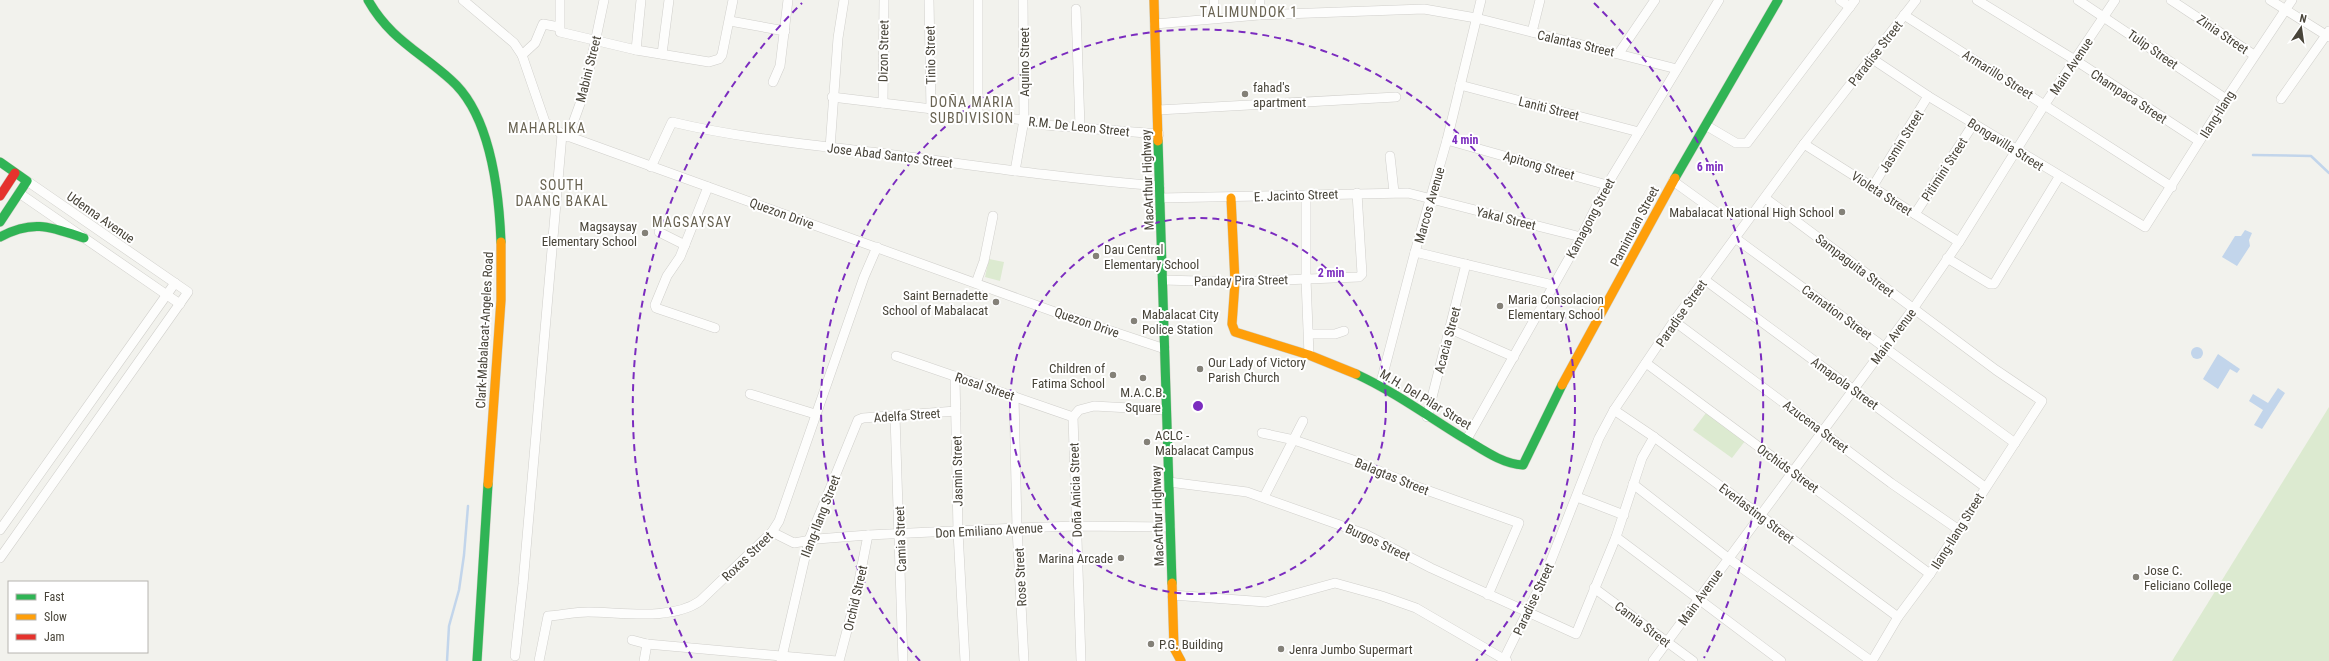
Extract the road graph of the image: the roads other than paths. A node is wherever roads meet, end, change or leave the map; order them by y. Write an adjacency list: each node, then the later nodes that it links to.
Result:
1 (368, 0): 195 (main road, Clark-Mabalacat-Angeles Road)
2 (463, 0): 49 (street, Quezon Drive)
3 (560, 0): 41 (street)
4 (604, 0): 45 (street, Mabini Street)
5 (641, 0): 46 (street)
6 (669, 0): 48 (street)
7 (733, 0): 39 (street)
8 (788, 0): 42 (street)
9 (844, 0): 57 (street)
10 (884, 0): 61 (street, Dizon Street)
11 (929, 0): 63 (street, Tinio Street)
12 (978, 0): 65 (street)
13 (1024, 0): 66 (street, Aquino Street)
14 (1154, 0): 40 (main road, MacArthur Highway)
15 (1214, 0): 37 (street)
16 (1260, 0): 34 (street)
17 (1481, 0): 38 (street, Marcos Avenue)
18 (1540, 0): 43 (street)
19 (1718, 0): 53 (street, Kamagong Street)
20 (1778, 0): 69 (main road, Pamintuan Street)
21 (1840, 0): 30 (street)
22 (1916, 0): 35 (street, Paradise Street)
23 (1977, 0): 52 (street, Champaca Street)
24 (2078, 0): 36 (street, Tulip Street)
25 (2115, 0): 36 (street, Main Avenue)
26 (2171, 0): 50 (street, Zinia Street)
27 (2270, 0): 33 (street)
28 (2292, 0): 33 (street, Ilang-Ilang)
29 (1651, 1): 47 (street)
30 (1852, 3): 69 (street)
31 (1425, 4): 34 (street, Calantas Street); 38 (street, Calantas Street)
32 (1076, 9): 68 (street)
33 (2286, 10): 44 (street); 50 (street, Ilang-Ilang)
34 (1259, 15): 37 (street, Calantas Street)
35 (1904, 15): 51 (street, Paradise Street); 62 (street, Armarillo Street)
36 (2105, 16): 52 (street, Main Avenue); 59 (street, Tulip Street)
37 (1214, 18): 40 (street, Calantas Street)
38 (1476, 18): 43 (street, Calantas Street); 55 (street, Marcos Avenue)
39 (730, 21): 42 (street); 48 (street)
40 (1154, 24): 64 (main road, MacArthur Highway)
41 (559, 27): 45 (street); 49 (street)
42 (785, 31): 54 (street)
43 (1532, 32): 47 (street, Calantas Street)
44 (2328, 34): 60 (street)
45 (596, 40): 46 (street); 72 (street, Mabini Street)
46 (636, 50): 48 (street)
47 (1619, 53): 53 (street, Calantas Street)
48 (662, 54)
49 (522, 55): 72 (street, Quezon Drive)
50 (2254, 55): 59 (street, Ilang-Ilang)
51 (1871, 58): 56 (street, Bongavilla Street); 75 (street, Paradise Street)
52 (2075, 60): 62 (street, Main Avenue); 74 (street, Champaca Street)
53 (1677, 69): 70 (street, Kamagong Street)
54 (773, 82)
55 (1460, 85): 70 (street, Laniti Street); 73 (street, Marcos Avenue)
56 (1928, 96): 67 (street, Bongavilla Street); 89 (street, Jasmin Street)
57 (832, 97): 61 (street, R.M. De Leon Street); 76 (street)
58 (1396, 97): 64 (street)
59 (2226, 99): 74 (street, Ilang-Ilang)
60 (2281, 100)
61 (883, 103): 63 (street, R.M. De Leon Street)
62 (2045, 104): 77 (street, Main Avenue); 91 (street, Armarillo Street)
63 (931, 110): 65 (street, R.M. De Leon Street)
64 (1158, 110): 71 (main road, MacArthur Highway)
65 (978, 115): 66 (street, R.M. De Leon Street)
66 (1024, 120): 68 (street, R.M. De Leon Street); 81 (street, Aquino Street)
67 (1974, 123): 77 (street, Bongavilla Street); 102 (street, Pitimini Street)
68 (1080, 126): 71 (street, R.M. De Leon Street)
69 (1707, 126): 85 (main road, Pamintuan Street)
70 (1639, 132): 87 (street, Kamagong Street)
71 (1159, 134): 88 (main road, MacArthur Highway)
72 (565, 136): 80 (street, Quezon Drive); 192 (street, Mabini Street)
73 (1447, 140): 87 (street, Apitong Street); 100 (street, Marcos Avenue)
74 (2200, 142): 91 (street, Ilang-Ilang)
75 (1804, 144): 89 (street, Violeta Street); 99 (street, Paradise Street)
76 (830, 148): 80 (street, Jose Abad Santos Street); 81 (street, Jose Abad Santos Street)
77 (2016, 150): 83 (street, Bongavilla Street); 111 (street, Main Avenue)
78 (1390, 156): 92 (street)
79 (0, 162): 82 (main road, Udenna Avenue)
80 (651, 167): 90 (street, Quezon Drive)
81 (1015, 171): 88 (street, Jose Abad Santos Street)
82 (15, 172): 84 (main road, Udenna Avenue); 86 (main road)
83 (2059, 177): 105 (street, Bongavilla Street); 115 (street)
84 (27, 181): 93 (main road); 121 (street, Udenna Avenue)
85 (1673, 181): 101 (street); 159 (main road, Pamintuan Street)
86 (4, 182): 93 (main road, Udenna Avenue); 96 (main road)
87 (1607, 185): 108 (street, Kamagong Street)
88 (1160, 186): 97 (main road, MacArthur Highway)
89 (1873, 186): 102 (street, Violeta Street)
90 (708, 187): 112 (street); 113 (street, Quezon Drive)
91 (2172, 187): 105 (street, Ilang-Ilang)
92 (1394, 192): 94 (street, E. Jacinto Street); 100 (street, E. Jacinto Street)
93 (19, 193): 104 (main road); 109 (street, Udenna Avenue)
94 (1357, 193): 95 (street, E. Jacinto Street); 117 (street, Panday Pira Street)
95 (1306, 195): 98 (street, E. Jacinto Street); 117 (street)
96 (0, 196)
97 (1160, 198): 98 (street, E. Jacinto Street); 118 (main road, MacArthur Highway)
98 (1231, 198): 120 (main road)
99 (1765, 198): 110 (street, Paradise Street); 126 (street, Sampaguita Street)
100 (1432, 199): 108 (street, Yakal Street); 114 (street, Marcos Avenue)
101 (1716, 212)
102 (1915, 214): 111 (street, Violeta Street)
103 (993, 216): 122 (street)
104 (0, 222)
105 (2142, 227)
106 (659, 232): 112 (street)
107 (0, 237): 109 (main road)
108 (1581, 237): 123 (street, Kamagong Street)
109 (84, 238): 124 (street, Udenna Avenue)
110 (1735, 238): 119 (street, Paradise Street); 132 (street, Carnation Street)
111 (1959, 242): 115 (street, Main Avenue)
112 (685, 245): 128 (street)
113 (877, 247): 122 (street, Quezon Drive); 147 (street, Roxas Street)
114 (1415, 252): 116 (street); 139 (street, Marcos Avenue)
115 (1948, 258): 126 (street, Main Avenue)
116 (1466, 264): 123 (street); 129 (street, Acacia Street)
117 (1306, 279): 120 (street, Panday Pira Street); 131 (street)
118 (1163, 280): 120 (street, Panday Pira Street); 133 (main road, MacArthur Highway)
119 (1705, 280): 127 (street, Paradise Street); 140 (street, Amapola Street)
120 (1235, 282): 134 (main road, M.H. Del Pilar Street)
121 (175, 283): 124 (street); 125 (street, Udenna Avenue)
122 (976, 283): 133 (street, Quezon Drive)
123 (1553, 285): 136 (street, Kamagong Street)
124 (167, 295): 125 (street, Udenna Avenue); 171 (street)
125 (180, 304): 179 (street)
126 (1913, 309): 132 (street, Main Avenue); 143 (street, Sampaguita Street)
127 (1674, 321): 137 (street, Paradise Street); 153 (street, Azucena Street)
128 (715, 328)
129 (1450, 329): 136 (street); 150 (street, Acacia Street)
130 (1344, 331): 131 (street)
131 (1309, 334): 134 (street)
132 (1886, 346): 140 (street, Main Avenue); 158 (street, Carnation Street)
133 (1165, 349): 144 (main road, MacArthur Highway)
134 (1309, 354): 139 (main road, M.H. Del Pilar Street)
135 (896, 356): 138 (street, Rosal Street)
136 (1514, 357): 156 (street, Kamagong Street)
137 (1646, 363): 145 (street, Paradise Street); 160 (street, Orchids Street)
138 (955, 376): 142 (street, Rosal Street); 146 (street, Jasmin Street)
139 (1380, 386): 150 (main road, M.H. Del Pilar Street)
140 (1854, 388): 153 (street, Main Avenue); 163 (street, Amapola Street)
141 (750, 394): 147 (street)
142 (1014, 396): 149 (street, Rosal Street); 170 (street, Rose Street)
143 (2042, 401): 158 (street, Ilang-Ilang Street)
144 (1166, 410): 149 (street); 161 (main road, MacArthur Highway)
145 (1614, 410): 155 (street, Everlasting Street); 165 (street, Paradise Street)
146 (956, 411): 148 (street, Adelfa Street); 174 (street, Jasmin Street)
147 (815, 414): 173 (street, Roxas Street)
148 (895, 416): 151 (street, Adelfa Street); 175 (street, Camia Street)
149 (1073, 417): 168 (street, Doña Anicia Street)
150 (1427, 417): 156 (main road, M.H. Del Pilar Street)
151 (858, 420): 178 (street, Ilang-Ilang Street)
152 (1303, 421): 157 (street)
153 (1822, 430): 160 (street, Main Avenue); 172 (street, Azucena Street)
154 (1262, 433): 157 (street, Balagtas Street)
155 (1654, 437): 162 (street); 167 (street, Everlasting Street)
156 (1467, 439): 159 (main road, M.H. Del Pilar Street)
157 (1294, 440): 164 (street); 184 (street, Balagtas Street)
158 (2015, 443): 163 (street, Ilang-Ilang Street)
159 (1518, 466)
160 (1793, 472): 167 (street, Main Avenue); 181 (street, Orchids Street)
161 (1169, 482): 164 (street, Burgos Street); 169 (main road, MacArthur Highway)
162 (1633, 484): 166 (street); 180 (street)
163 (1985, 487): 172 (street, Ilang-Ilang Street)
164 (1264, 497): 184 (street, Burgos Street)
165 (1577, 497): 166 (street); 186 (street, Paradise Street)
166 (1624, 515): 177 (street)
167 (1760, 515): 180 (street, Main Avenue); 187 (street, Everlasting Street)
168 (1076, 526): 169 (street, Don Emiliano Avenue); 170 (street, Don Emiliano Avenue); 202 (street, Doña Anicia Street)
169 (1170, 526): 183 (main road, MacArthur Highway)
170 (1017, 528): 174 (street, Don Emiliano Avenue); 201 (street, Rose Street)
171 (0, 530)
172 (1959, 530): 181 (street, Ilang-Ilang Street)
173 (772, 532): 178 (street, Don Emiliano Avenue); 196 (street, Roxas Street)
174 (958, 532): 175 (street, Don Emiliano Avenue); 200 (street, Jasmin Street)
175 (900, 534): 176 (street, Don Emiliano Avenue); 199 (street, Camia Street)
176 (868, 535): 178 (street, Don Emiliano Avenue); 198 (street, Orchid Street)
177 (1616, 537): 182 (street); 185 (street)
178 (809, 540): 193 (street, Ilang-Ilang Street)
179 (2, 553)
180 (1728, 558): 185 (street, Main Avenue); 208 (street)
181 (1930, 574): 187 (street, Ilang-Ilang Street)
182 (1594, 588): 186 (street, Burgos Street); 189 (street, Camia Street)
183 (1172, 595): 191 (main road, MacArthur Highway); 194 (street)
184 (1488, 595): 186 (street, Burgos Street)
185 (1698, 600): 189 (street, Main Avenue); 207 (street)
186 (1528, 612): 194 (street, Paradise Street)
187 (1898, 618): 208 (street, Ilang-Ilang Street)
188 (632, 640): 190 (street)
189 (1667, 643): 205 (street, Main Avenue); 206 (street, Camia Street)
190 (647, 644): 193 (street); 197 (street)
191 (1174, 648): 203 (main road); 204 (main road, MacArthur Highway)
192 (515, 656)
193 (781, 658): 198 (street)
194 (1505, 660)
195 (477, 661)
196 (539, 661)
197 (644, 661)
198 (838, 661)
199 (903, 661)
200 (965, 661)
201 (1024, 661)
202 (1081, 661)
203 (1167, 661)
204 (1181, 661)
205 (1653, 661)
206 (1693, 661)
207 (1781, 661)
208 (1872, 661)

